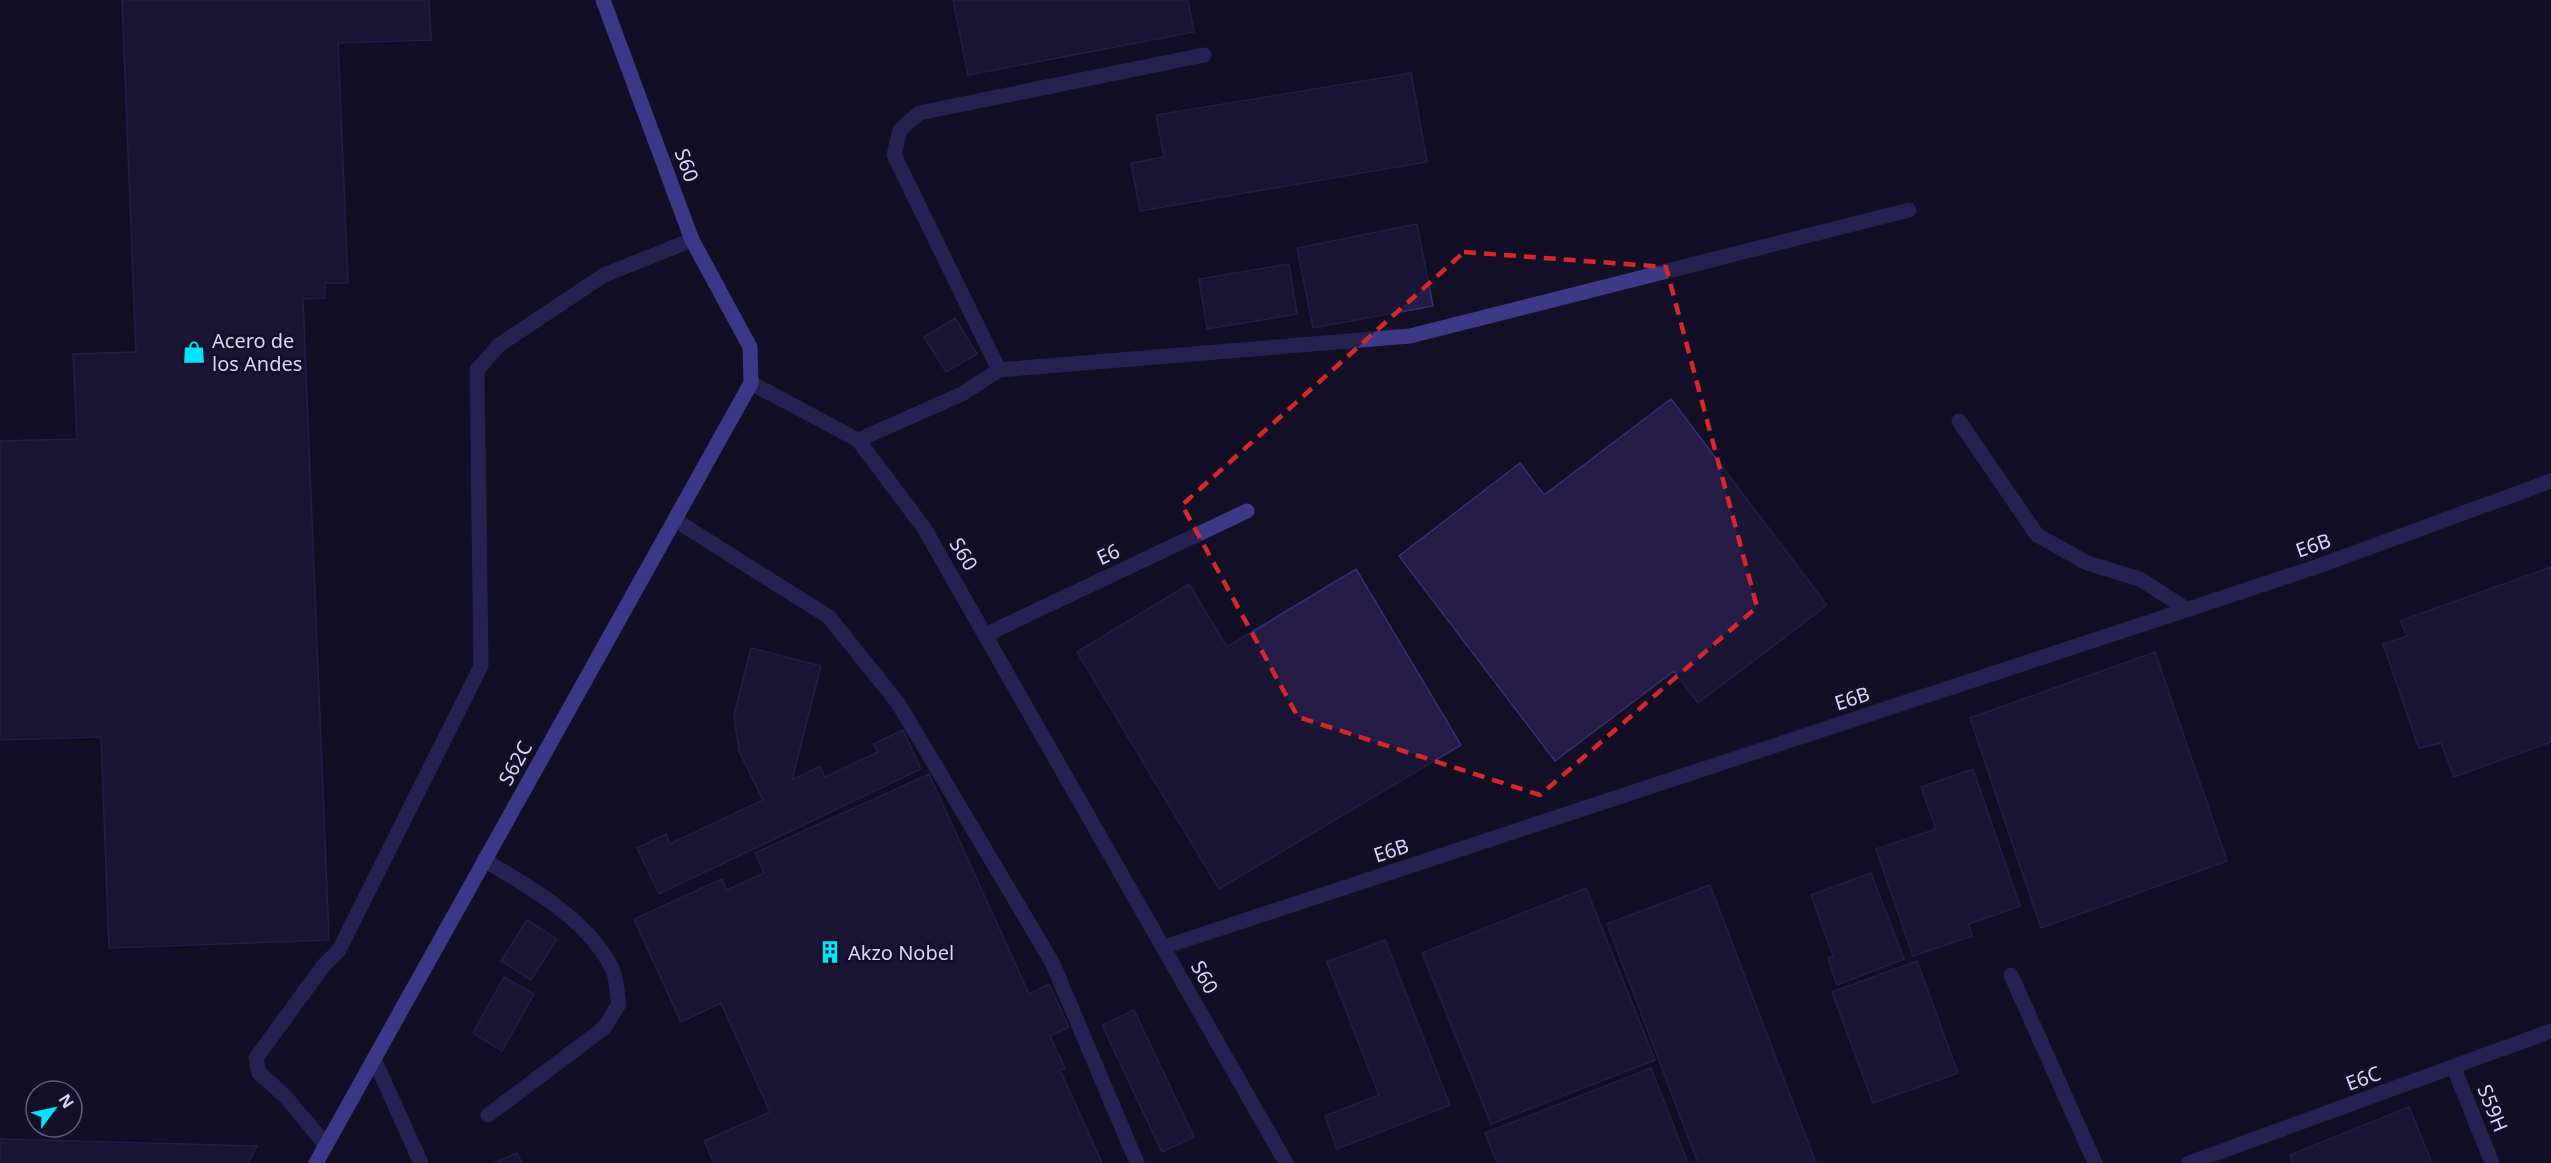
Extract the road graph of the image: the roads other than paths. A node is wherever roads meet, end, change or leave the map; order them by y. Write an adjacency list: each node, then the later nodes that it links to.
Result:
1 (603, 0): 4 (main road, S60)
2 (1204, 55): 5 (street)
3 (1909, 210): 5 (street)
4 (692, 240): 6 (main road, S60); 21 (street)
5 (999, 370): 8 (street)
6 (751, 383): 8 (street, S60); 11 (main road, S62C)
7 (1959, 421): 12 (street)
8 (858, 440): 13 (street, S60)
9 (2551, 481): 12 (street, E6B)
10 (1247, 511): 13 (street, E6)
11 (675, 520): 14 (main road, S62C); 24 (street)
12 (2188, 609): 15 (street, E6B)
13 (987, 634): 15 (street, S60)
14 (484, 860): 18 (main road, S62C); 20 (street)
15 (1164, 947): 25 (street, S60)
16 (2011, 975): 26 (street)
17 (2551, 1032): 19 (street, E6C)
18 (374, 1059): 21 (main road, S62C); 23 (street)
19 (2454, 1068): 27 (street, E6C); 28 (street, S59H)
20 (488, 1115)
21 (326, 1145): 22 (main road, S62C)
22 (316, 1163)
23 (421, 1163)
24 (1137, 1163)
25 (1286, 1163)
26 (2095, 1163)
27 (2189, 1163)
28 (2492, 1163)

